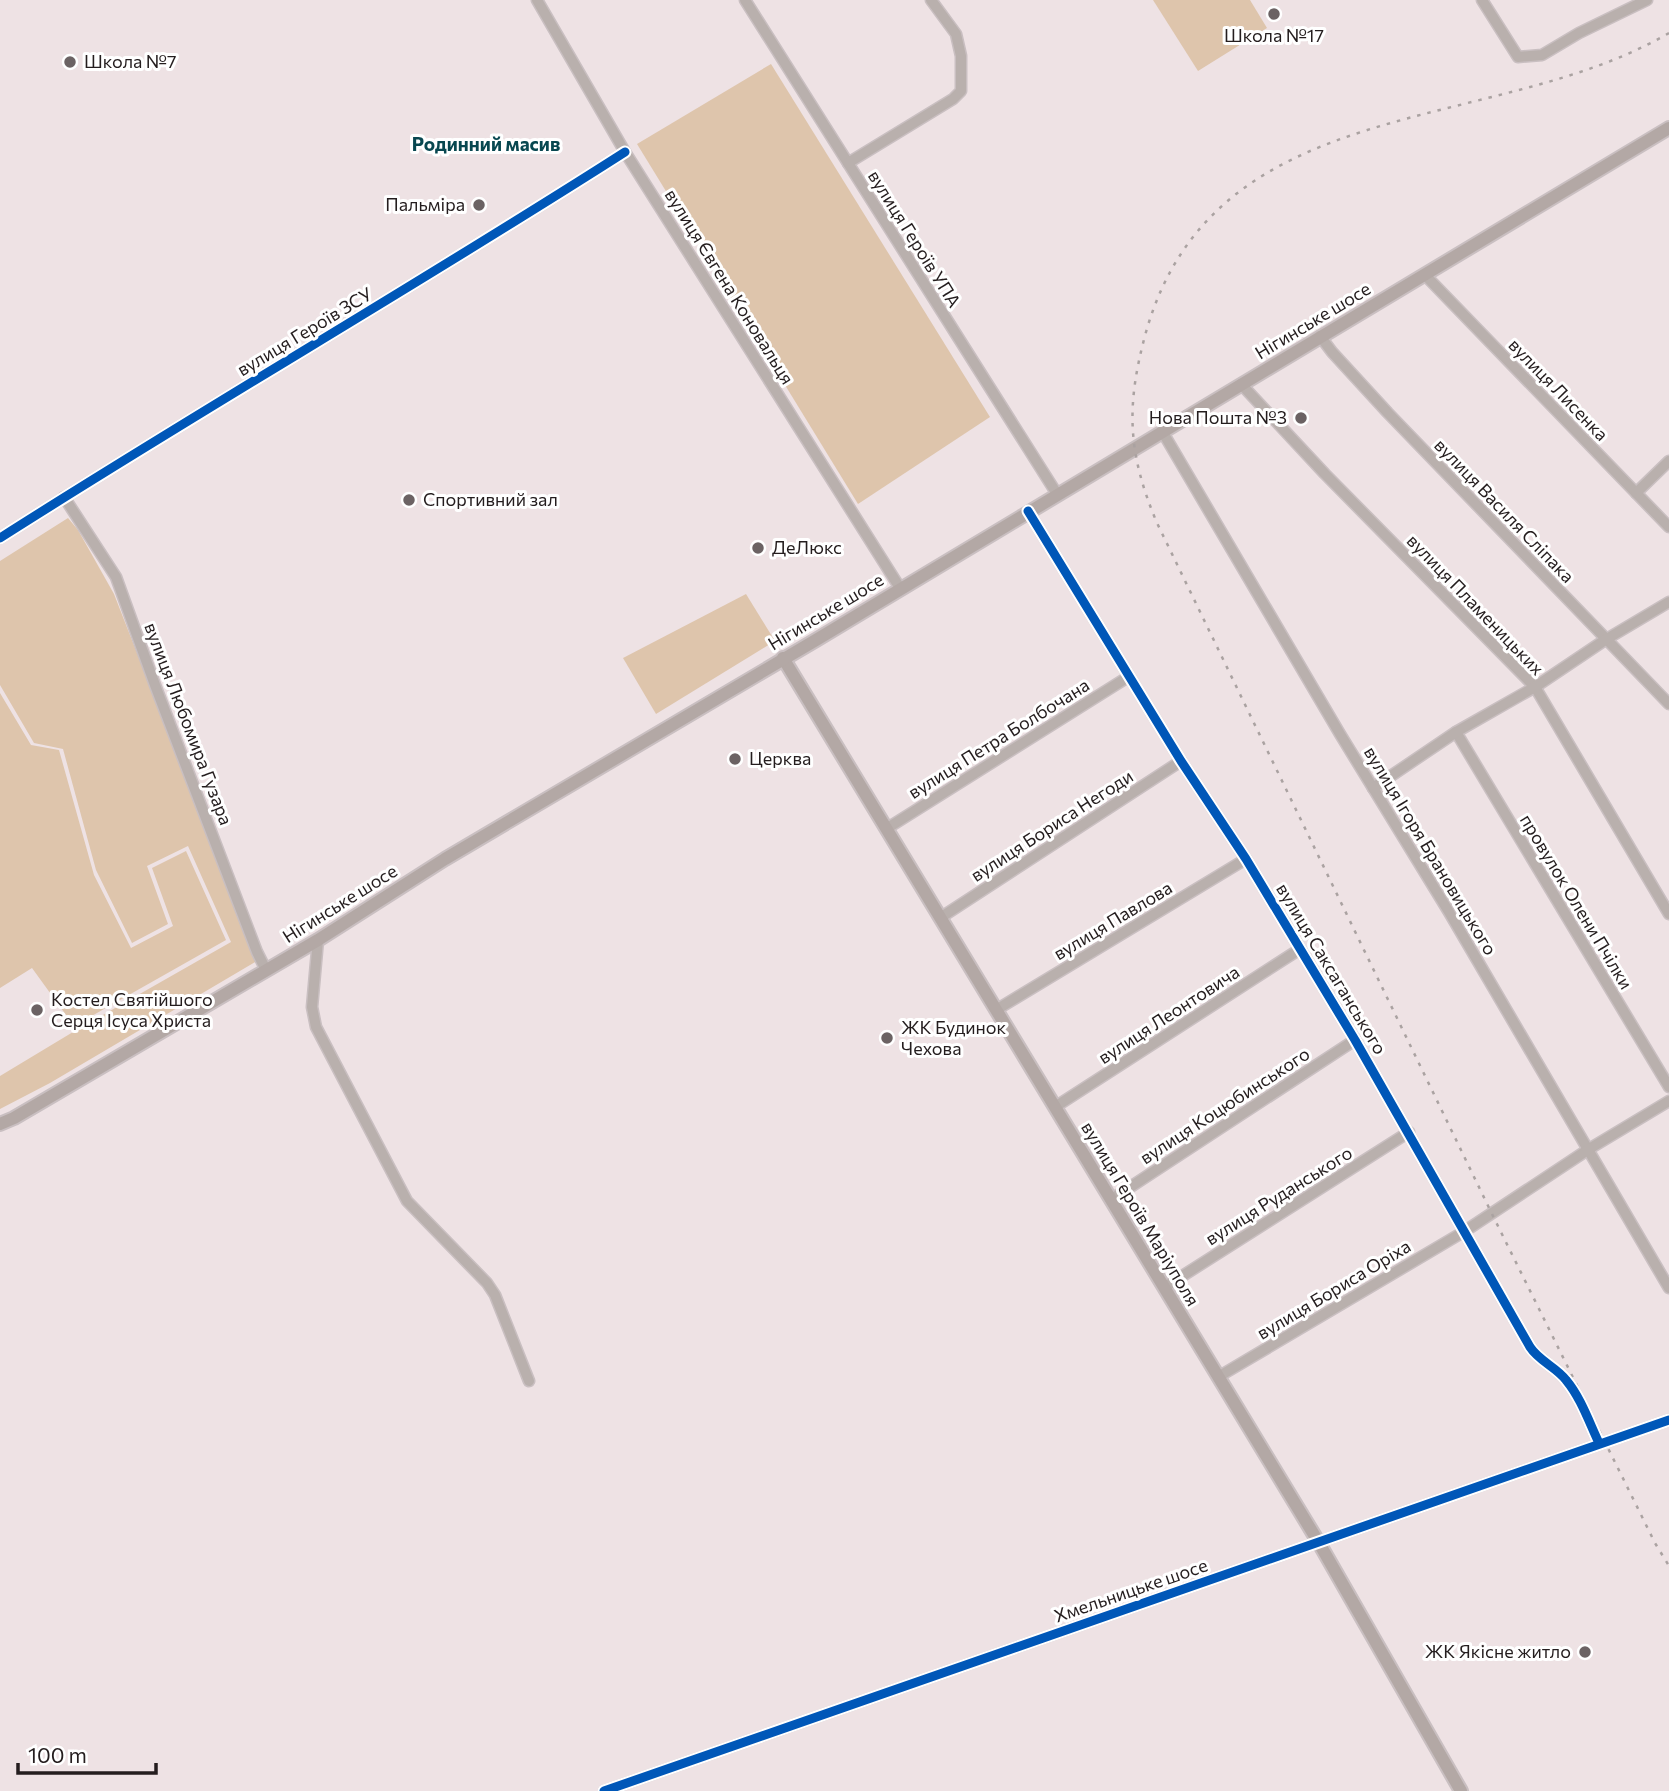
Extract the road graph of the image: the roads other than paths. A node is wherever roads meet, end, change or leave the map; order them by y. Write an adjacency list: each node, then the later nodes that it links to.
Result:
1 (537, 0): 7 (street, вулиця Євгена Коновальця)
2 (746, 0): 8 (street, вулиця Героїв УПА)
3 (931, 0): 8 (street)
4 (1482, 0): 5 (street)
5 (1647, 0)
6 (1669, 128): 9 (main road, Нігинське шосе)
7 (625, 152): 16 (street, вулиця Героїв ЗСУ); 20 (street, вулиця Євгена Коновальця)
8 (848, 163): 15 (street, вулиця Героїв УПА)
9 (1425, 275): 10 (main road, Нігинське шосе); 14 (street, вулиця Лисенка)
10 (1321, 336): 11 (main road, Нігинське шосе); 22 (street, вулиця Василя Сліпака)
11 (1241, 384): 12 (main road, Нігинське шосе); 25 (street, вулиця Пламеницьких)
12 (1163, 431): 15 (main road, Нігинське шосе); 29 (street, вулиця Ігоря Брановицького)
13 (1669, 461): 14 (street)
14 (1636, 493): 18 (street, вулиця Лисенка)
15 (1057, 494): 17 (main road, Нігинське шосе)
16 (64, 497): 19 (street, вулиця Героїв ЗСУ); 36 (street, вулиця Любомира Гузара)
17 (1028, 511): 20 (main road, Нігинське шосе); 24 (street, вулиця Саксаганського)
18 (1669, 527)
19 (0, 538)
20 (900, 588): 23 (main road, Нігинське шосе)
21 (1669, 602): 22 (street)
22 (1605, 640): 25 (street); 26 (street, вулиця Василя Сліпака)
23 (783, 658): 30 (main road, вулиця Героїв Маріуполя); 34 (main road, Нігинське шосе)
24 (1128, 677): 28 (street, вулиця Саксаганського); 30 (street, вулиця Петра Болбочана)
25 (1535, 687): 27 (street); 32 (street, вулиця Пламеницьких)
26 (1669, 704)
27 (1455, 732): 29 (street); 39 (street, провулок Олени Пчілки)
28 (1181, 761): 31 (street, вулиця Саксаганського); 33 (street, вулиця Бориса Негоди)
29 (1373, 788): 44 (street, вулиця Ігоря Брановицького)
30 (886, 828): 33 (main road, вулиця Героїв Маріуполя)
31 (1246, 859): 35 (street, вулиця Саксаганського); 37 (street, вулиця Павлова)
32 (1669, 914)
33 (940, 918): 37 (main road, вулиця Героїв Маріуполя)
34 (318, 940): 36 (main road, Нігинське шосе); 50 (street)
35 (1300, 949): 38 (street, вулиця Саксаганського); 41 (street, вулиця Леонтовича)
36 (267, 970): 42 (main road, Нігинське шосе)
37 (996, 1010): 41 (main road, вулиця Героїв Маріуполя)
38 (1356, 1040): 43 (street, вулиця Саксаганського); 45 (street, вулиця Коцюбинського)
39 (1669, 1087)
40 (1669, 1101): 44 (street)
41 (1055, 1107): 45 (main road, вулиця Героїв Маріуполя)
42 (0, 1124)
43 (1409, 1132): 46 (street, вулиця Саксаганського); 47 (street, вулиця Руданського)
44 (1589, 1149): 46 (street, вулиця Бориса Оріха); 48 (street, вулиця Ігоря Брановицького)
45 (1112, 1199): 47 (main road, вулиця Героїв Маріуполя)
46 (1465, 1231): 49 (street, вулиця Бориса Оріха); 52 (street, вулиця Саксаганського)
47 (1165, 1287): 49 (main road, вулиця Героїв Маріуполя)
48 (1669, 1288)
49 (1218, 1377): 53 (main road, вулиця Героїв Маріуполя)
50 (529, 1381)
51 (1669, 1420): 52 (street, Хмельницьке шосе)
52 (1599, 1443): 53 (street, Хмельницьке шосе)
53 (1319, 1543): 54 (street, Хмельницьке шосе); 55 (main road, вулиця Героїв Маріуполя)
54 (604, 1791)
55 (1461, 1791)

